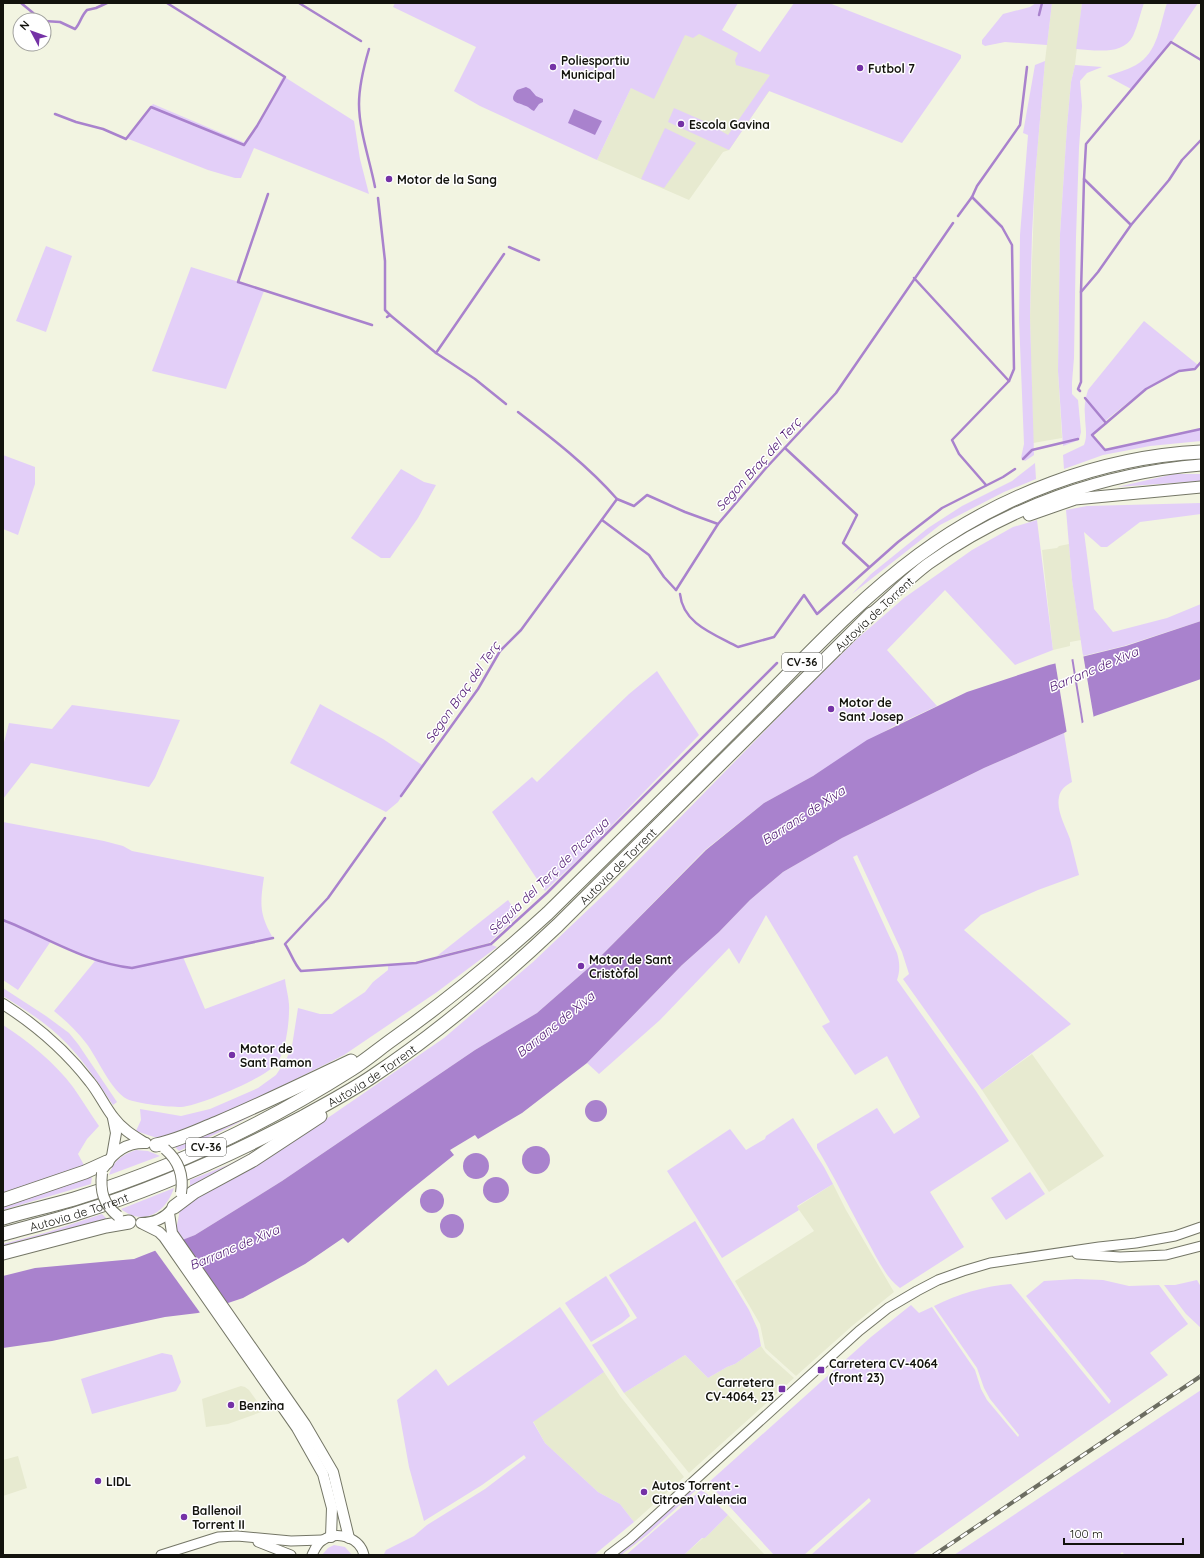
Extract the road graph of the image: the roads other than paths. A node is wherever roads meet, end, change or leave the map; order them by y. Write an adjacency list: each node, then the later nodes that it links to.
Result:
1 (1201, 452): 6 (highway, Autovia de Torrent / CV-36)
2 (1201, 465): 4 (highway, Autovia de Torrent / CV-36)
3 (1201, 487): 4 (highway)
4 (871, 614): 7 (highway, Autovia de Torrent / CV-36)
5 (3, 1004): 8 (main road)
6 (392, 1040): 9 (highway); 13 (highway, Autovia de Torrent / CV-36)
7 (372, 1077): 12 (highway); 17 (highway, Autovia de Torrent / CV-36)
8 (113, 1118): 9 (main road); 10 (main road)
9 (155, 1146): 10 (main road); 12 (main road, bridge)
10 (107, 1164): 11 (highway); 14 (main road, bridge)
11 (3, 1200)
12 (171, 1210): 15 (main road); 18 (main road)
13 (3, 1218)
14 (124, 1219): 15 (main road); 20 (highway)
15 (143, 1224): 18 (main road)
16 (1201, 1227): 21 (street)
17 (3, 1234)
18 (168, 1235): 22 (main road)
19 (1201, 1246): 21 (street)
20 (3, 1253)
21 (1060, 1254): 30 (street)
22 (232, 1327): 24 (main road); 25 (main road)
23 (237, 1536): 25 (street); 27 (street); 28 (street)
24 (349, 1538): 25 (street); 26 (street)
25 (326, 1539): 29 (street)
26 (365, 1554)
27 (161, 1555)
28 (291, 1555)
29 (312, 1555)
30 (609, 1555)

